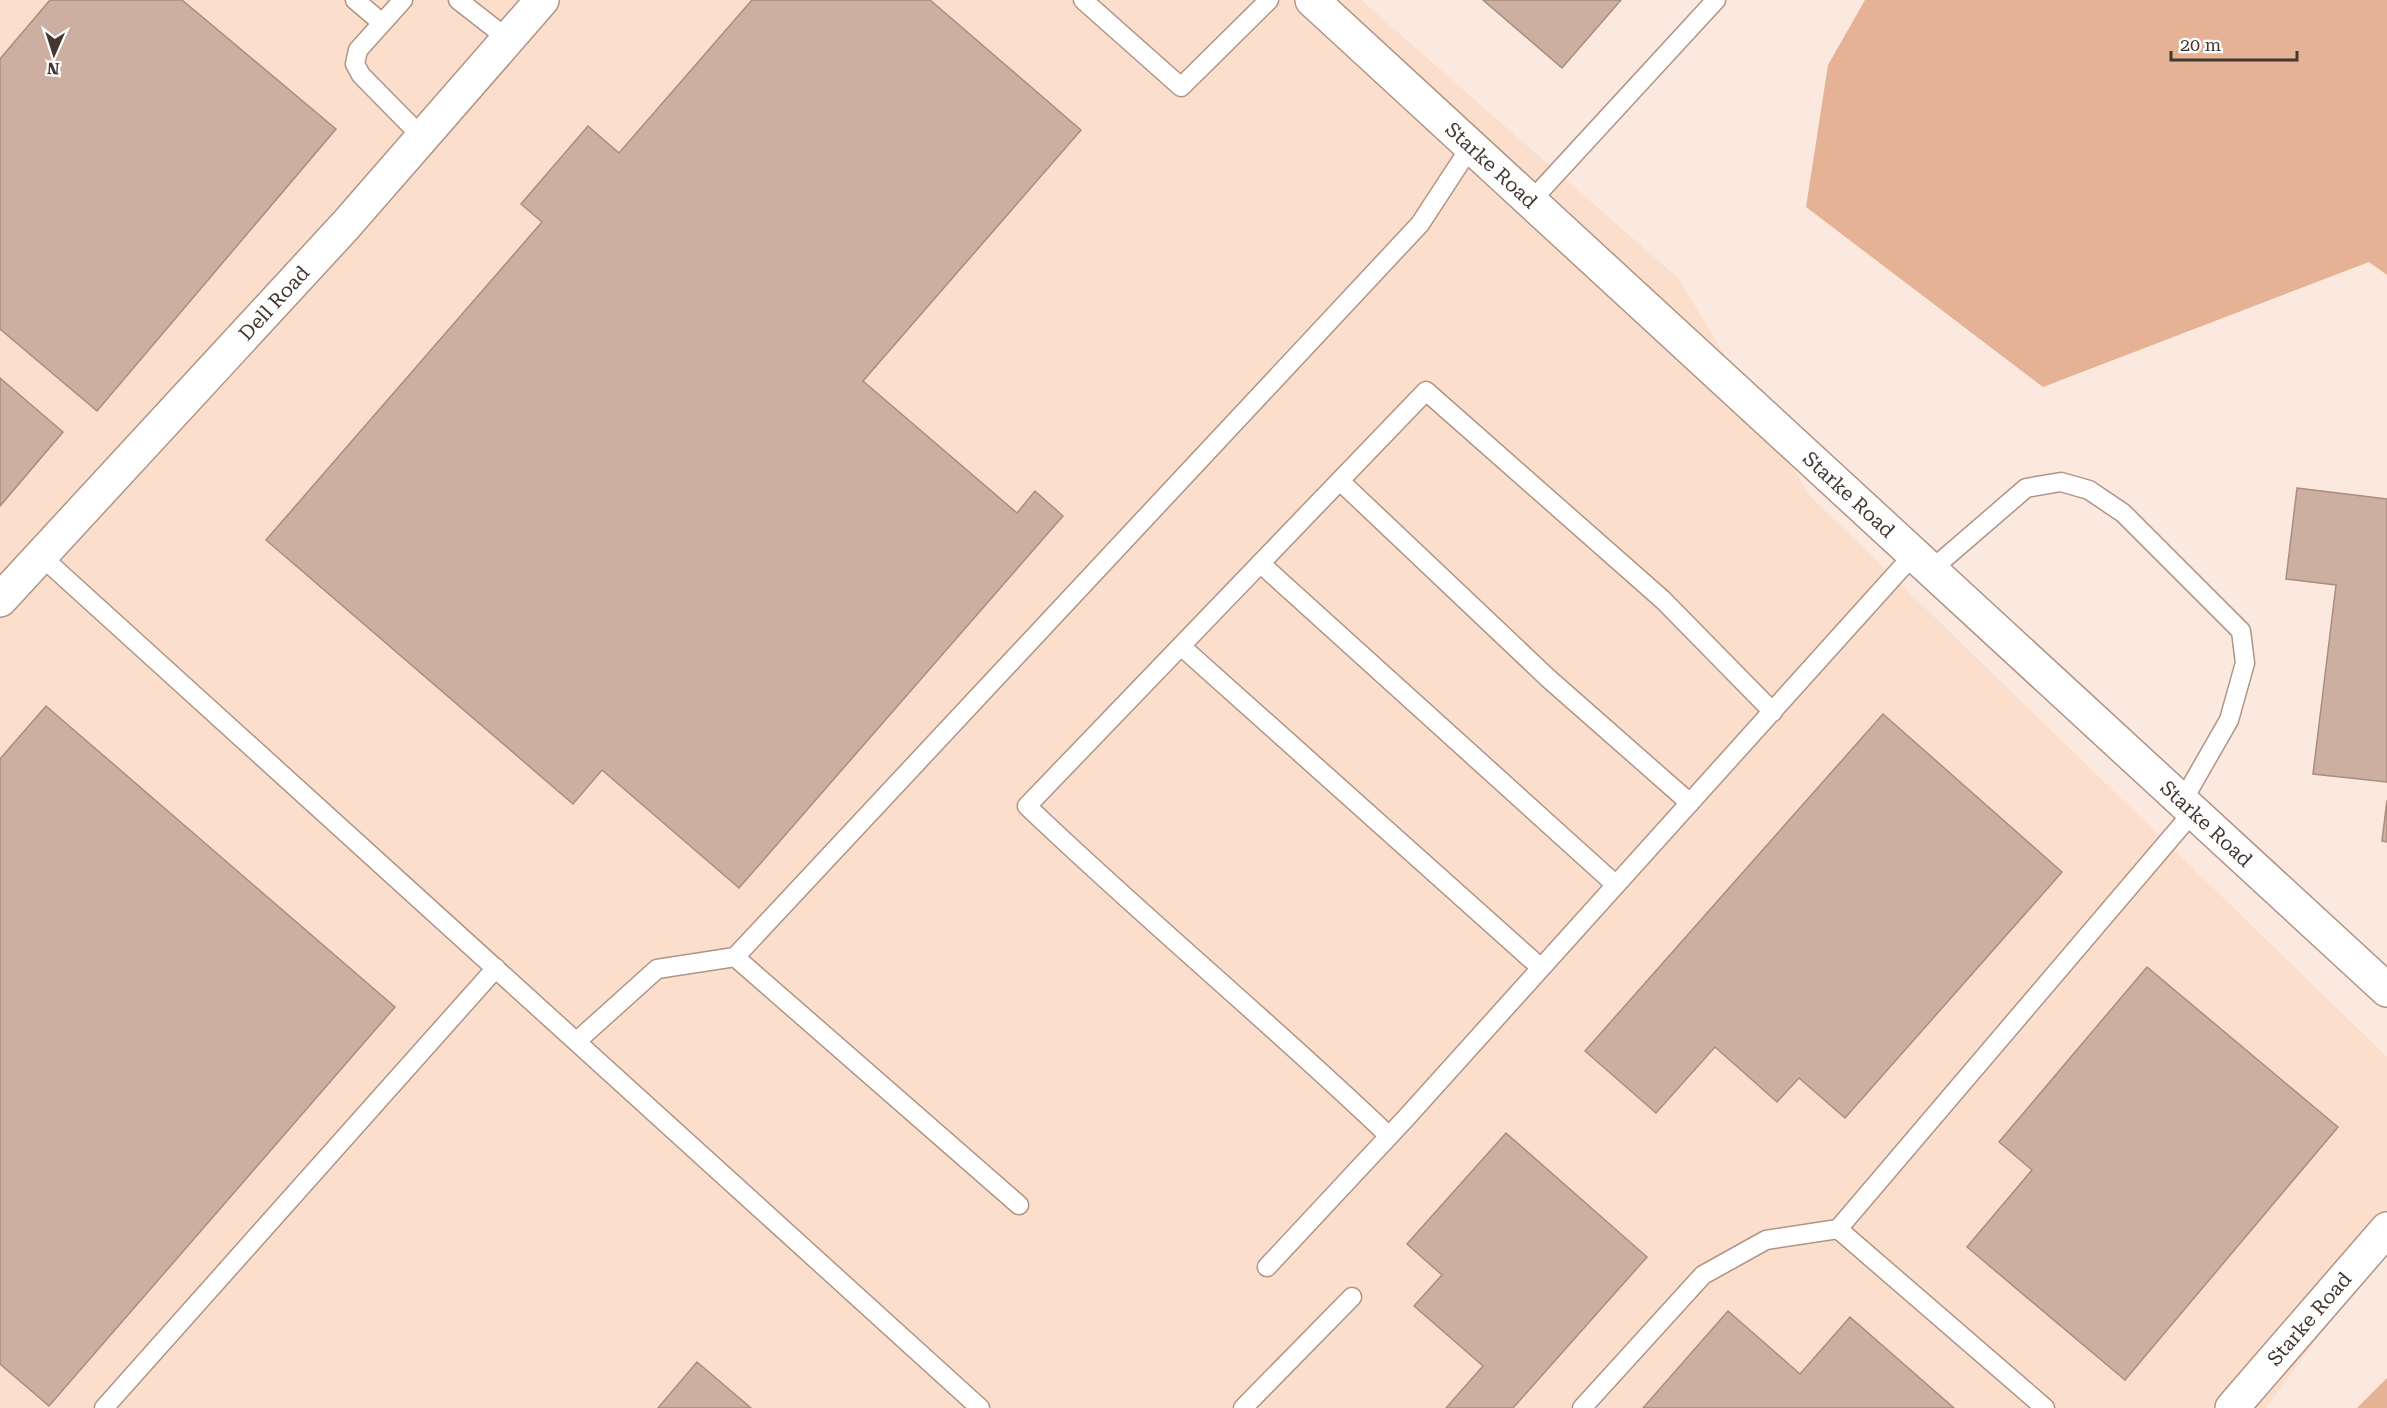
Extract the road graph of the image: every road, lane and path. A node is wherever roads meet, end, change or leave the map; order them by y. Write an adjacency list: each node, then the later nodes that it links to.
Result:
1 (355, 0): 9 (lane)
2 (404, 0): 9 (lane)
3 (458, 0): 10 (lane)
4 (542, 0): 10 (street, Dell Road)
5 (1083, 0): 6 (lane)
6 (1269, 0)
7 (1312, 0): 12 (street, Starke Road)
8 (1716, 0): 13 (lane)
9 (382, 23): 11 (lane)
10 (508, 39): 11 (street, Dell Road)
11 (422, 136): 15 (street, Dell Road)
12 (1471, 146): 13 (street, Starke Road); 24 (lane)
13 (1531, 201): 16 (street, Starke Road)
14 (1340, 482): 17 (lane); 20 (lane); 21 (lane)
15 (41, 556): 18 (street, Dell Road); 25 (lane)
16 (1923, 562): 20 (lane); 22 (street, Starke Road); 22 (lane)
17 (1261, 564): 19 (lane); 23 (lane)
18 (0, 600)
19 (1182, 647): 26 (lane); 29 (lane)
20 (1773, 712): 21 (lane)
21 (1690, 803): 23 (lane)
22 (2188, 807): 27 (street, Starke Road); 31 (lane)
23 (1616, 885): 26 (lane)
24 (735, 957): 28 (lane); 30 (lane)
25 (496, 968): 28 (lane); 35 (lane)
26 (1541, 968): 29 (lane)
27 (2387, 990)
28 (577, 1041): 36 (lane)
29 (1389, 1136): 33 (lane)
30 (1019, 1205)
31 (1838, 1229): 38 (lane); 39 (lane)
32 (2387, 1229): 40 (street, Starke Road)
33 (1267, 1267)
34 (1352, 1297): 37 (lane)
35 (104, 1408)
36 (980, 1408)
37 (1243, 1408)
38 (1582, 1408)
39 (2045, 1408)
40 (2232, 1408)

